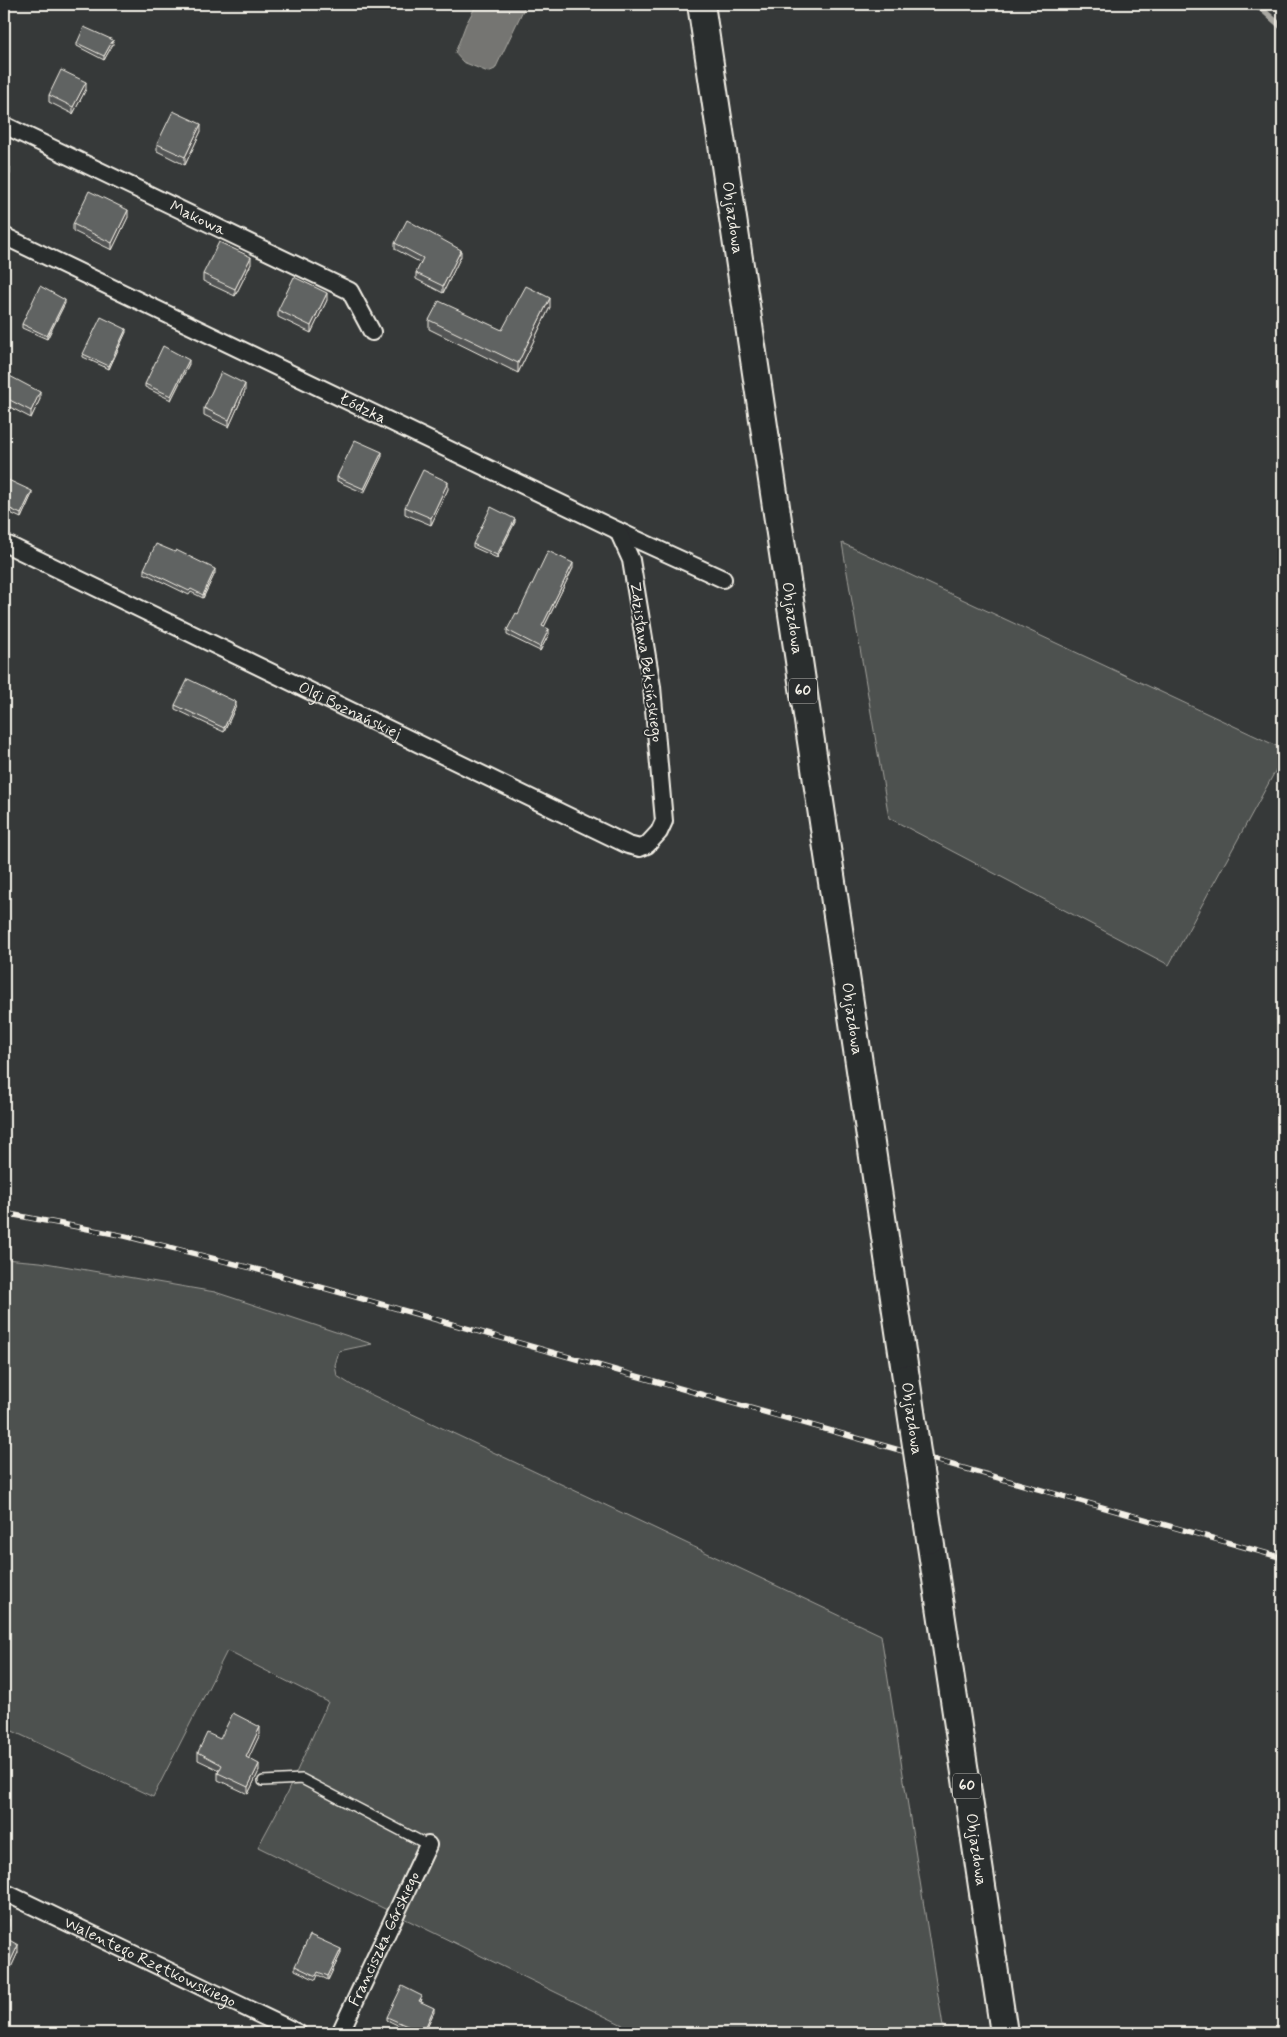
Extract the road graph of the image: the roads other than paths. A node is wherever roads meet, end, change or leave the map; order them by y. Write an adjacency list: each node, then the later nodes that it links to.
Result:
1 (701, 4): 14 (main road, Objazdowa / 60, bridge)
2 (4, 124): 4 (street, Makowa)
3 (4, 236): 5 (street, Łódzka)
4 (372, 332)
5 (618, 530): 7 (street, Łódzka); 8 (street, Zdzisława Beksińskiego)
6 (4, 543): 8 (street, Olgi Boznańskiej)
7 (723, 578)
8 (663, 797)
9 (263, 1781): 10 (lane)
10 (428, 1845): 13 (street, Franciszka Górskiego)
11 (4, 1892): 12 (street, Walentego Rzętkowskiego)
12 (298, 2033)
13 (340, 2033)
14 (1004, 2033)

